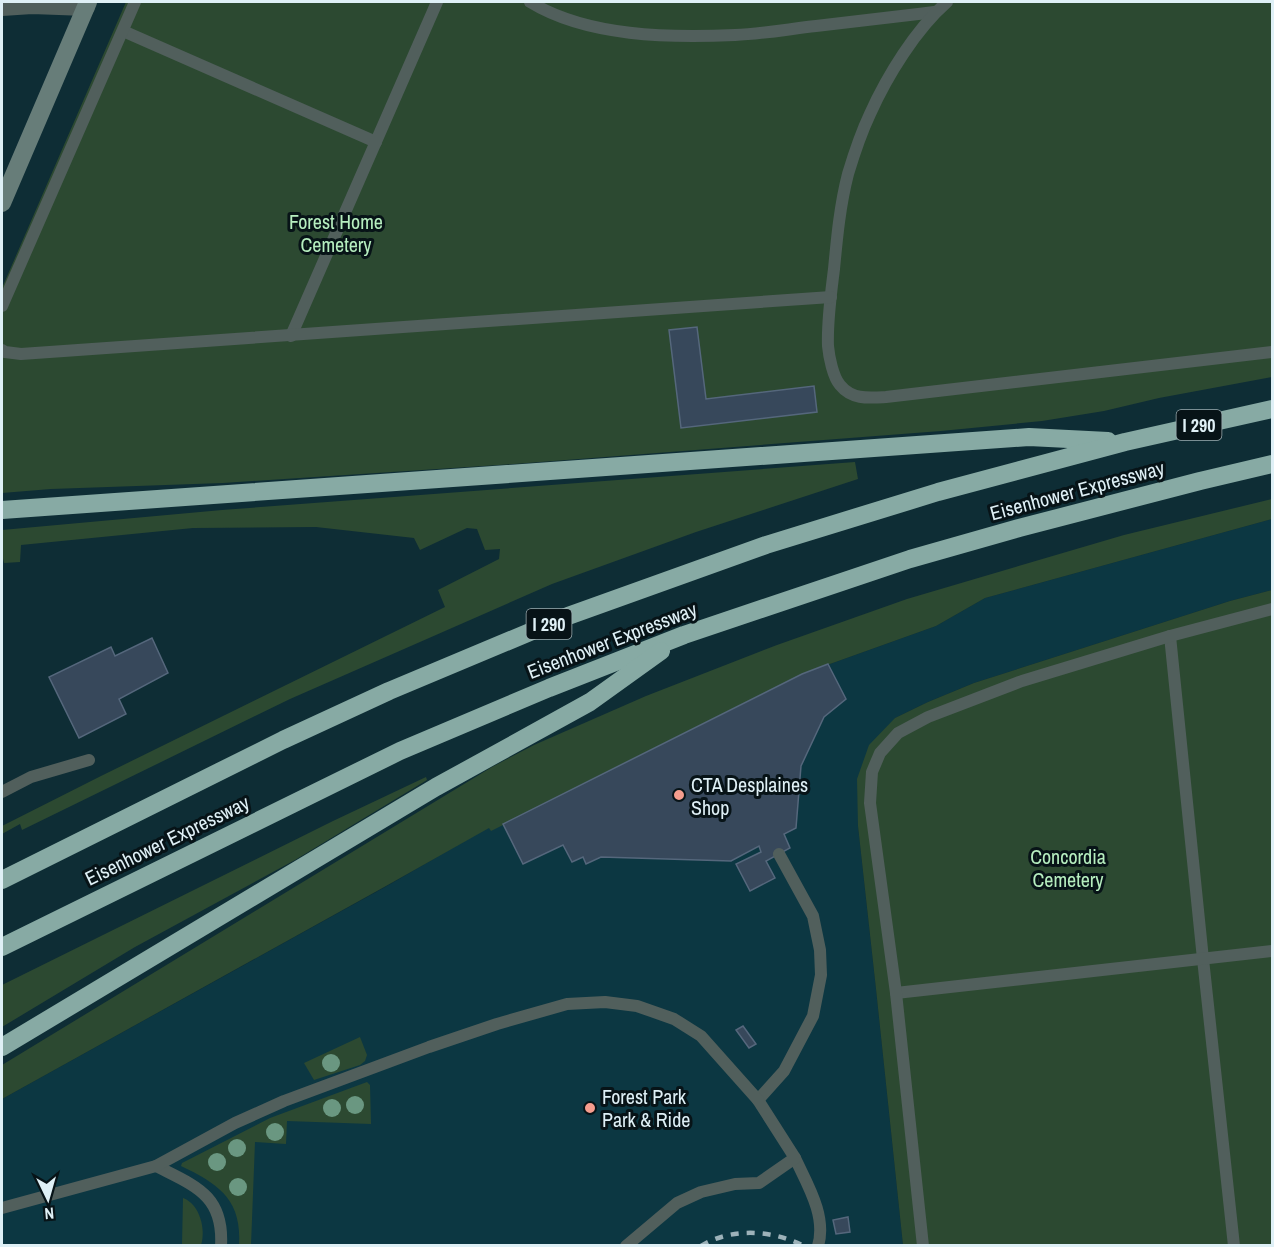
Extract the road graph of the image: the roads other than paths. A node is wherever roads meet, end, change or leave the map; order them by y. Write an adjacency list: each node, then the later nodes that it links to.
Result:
1 (135, 2): 8 (lane)
2 (437, 2): 9 (lane)
3 (530, 2): 7 (lane)
4 (946, 2): 7 (lane)
5 (87, 4): 6 (street); 10 (main road)
6 (2, 7)
7 (934, 12): 11 (lane)
8 (123, 31): 9 (lane); 12 (lane)
9 (375, 142): 13 (lane)
10 (2, 203)
11 (831, 297): 13 (lane); 15 (lane)
12 (2, 306)
13 (291, 336): 14 (lane)
14 (2, 350)
15 (1272, 352)
16 (1272, 409): 17 (highway, Eisenhower Expressway / I 290)
17 (1125, 442): 19 (highway); 26 (highway, Eisenhower Expressway / I 290)
18 (1272, 464): 21 (highway, Eisenhower Expressway)
19 (2, 510)
20 (1272, 609): 22 (lane)
21 (684, 635): 27 (highway, Eisenhower Expressway); 31 (highway)
22 (1170, 636): 29 (lane); 30 (lane)
23 (89, 760): 24 (lane)
24 (2, 792)
25 (779, 854): 32 (lane)
26 (2, 880)
27 (2, 947)
28 (1272, 951): 29 (lane)
29 (1203, 959): 30 (lane); 40 (lane)
30 (896, 993): 39 (lane)
31 (2, 1047)
32 (758, 1100): 33 (lane); 34 (lane)
33 (795, 1158): 37 (lane); 38 (lane)
34 (156, 1166): 35 (lane); 36 (lane)
35 (2, 1208)
36 (221, 1245)
37 (626, 1245)
38 (818, 1245)
39 (923, 1245)
40 (1234, 1245)

